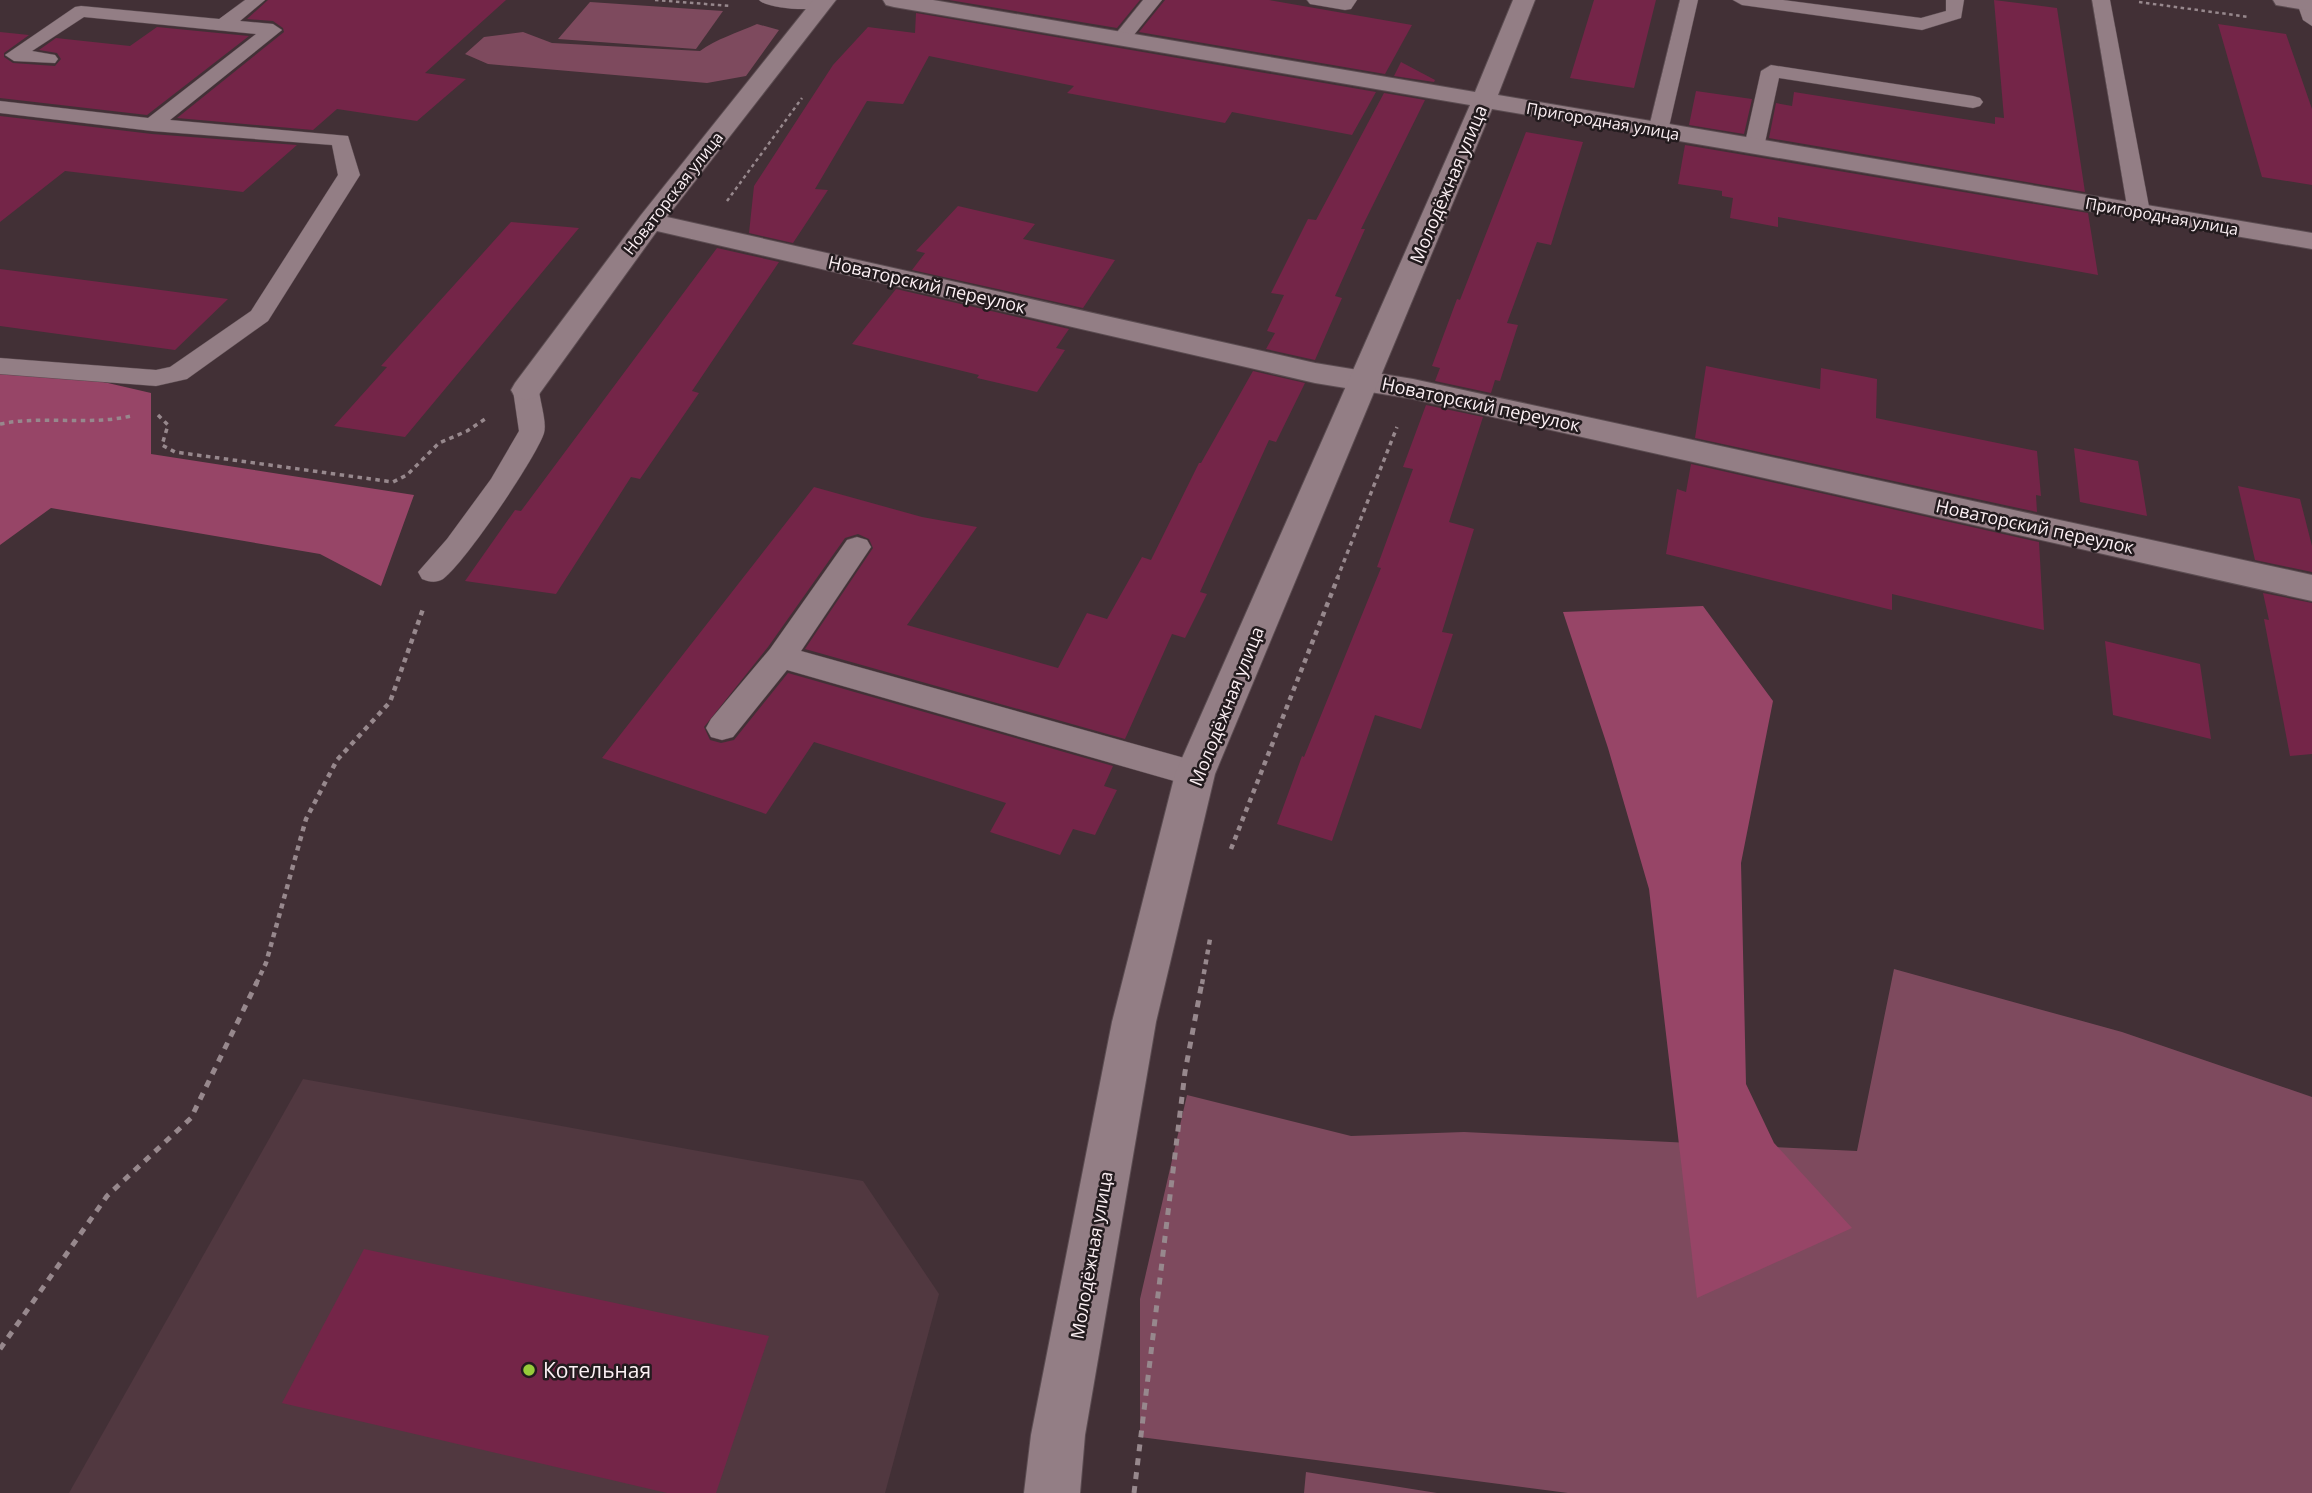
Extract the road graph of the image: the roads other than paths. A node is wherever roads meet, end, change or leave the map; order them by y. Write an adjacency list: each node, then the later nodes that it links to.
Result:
1 (256, 0): 13 (lane)
2 (768, 0): 12 (lane)
3 (894, 0): 14 (street, Пригородная улица)
4 (1153, 0): 14 (lane)
5 (1315, 0): 6 (lane)
6 (1348, 0)
7 (1524, 0): 16 (street, Молодёжная улица)
8 (1689, 0): 20 (lane)
9 (1742, 0): 10 (lane)
10 (1955, 0)
11 (2101, 0): 22 (lane)
12 (822, 2): 23 (street, Новаторская улица)
13 (222, 25): 15 (lane); 19 (lane)
14 (1122, 37): 16 (street, Пригородная улица)
15 (48, 58)
16 (1484, 100): 20 (street, Пригородная улица); 26 (street, Молодёжная улица)
17 (1973, 102): 21 (lane)
18 (0, 107): 19 (lane)
19 (152, 125): 25 (lane)
20 (1658, 131): 21 (street, Пригородная улица)
21 (1754, 148): 22 (street, Пригородная улица)
22 (2139, 212): 24 (street, Пригородная улица)
23 (650, 221): 26 (street, Новаторский переулок); 27 (street, Новаторская улица)
24 (2312, 241)
25 (0, 366)
26 (1365, 379): 30 (street, Новаторский переулок); 33 (street, Молодёжная улица)
27 (526, 390): 29 (lane)
28 (857, 547): 31 (lane)
29 (432, 572)
30 (2312, 588)
31 (781, 657): 32 (lane); 33 (lane)
32 (722, 728)
33 (1195, 774): 34 (street, Молодёжная улица)
34 (1052, 1493)

